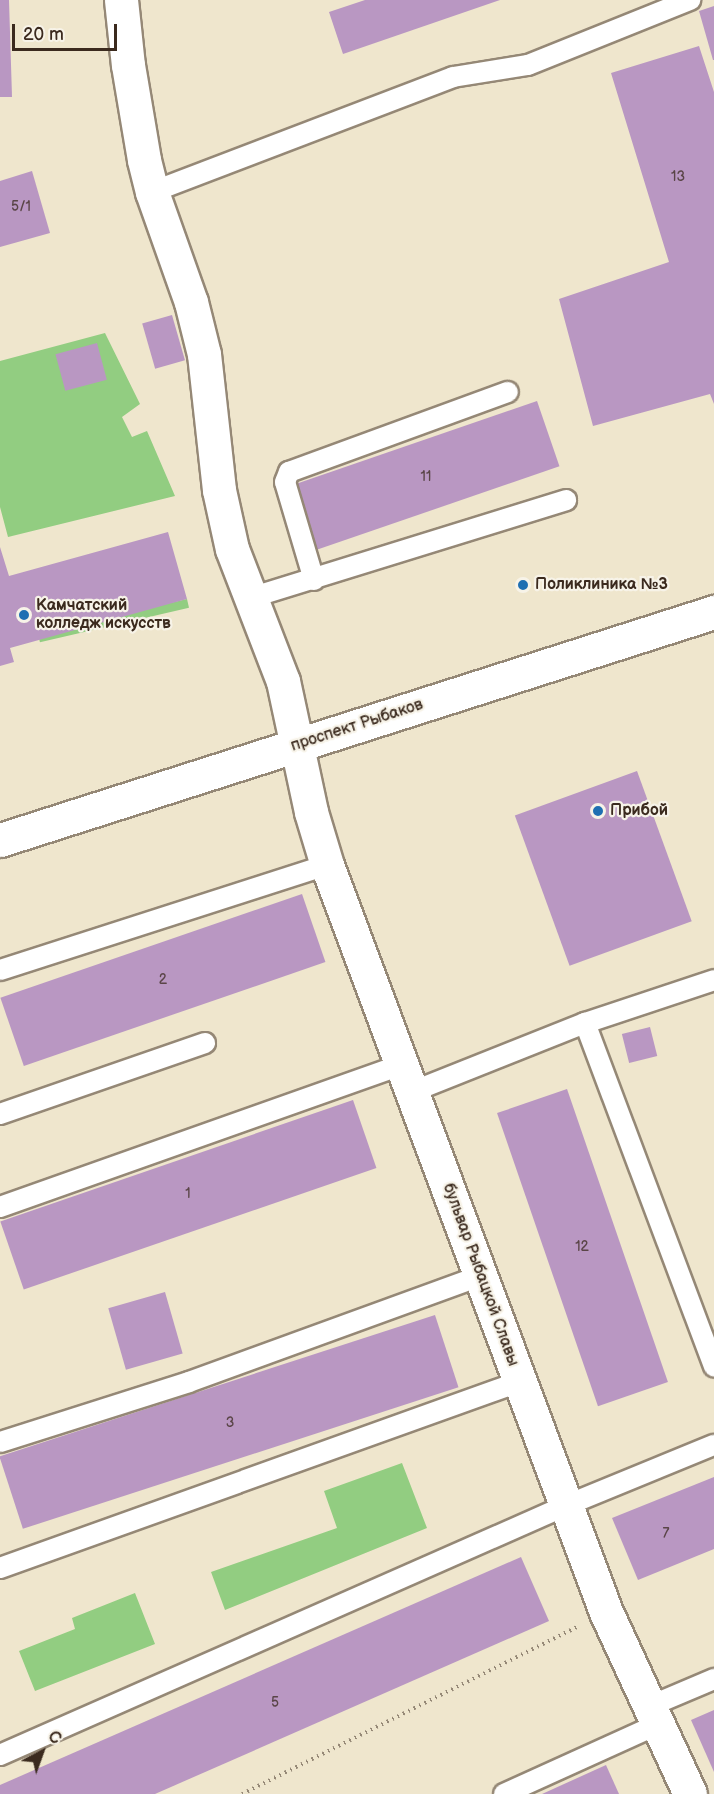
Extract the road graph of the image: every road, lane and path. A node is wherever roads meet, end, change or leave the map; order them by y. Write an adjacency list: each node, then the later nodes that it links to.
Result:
1 (121, 0): 3 (street, бульвар Рыбацкой Славы)
2 (690, 0): 3 (lane)
3 (152, 192): 7 (street, бульвар Рыбацкой Славы)
4 (508, 392): 6 (lane)
5 (566, 500): 6 (lane)
6 (314, 580): 7 (lane)
7 (250, 598): 9 (street, бульвар Рыбацкой Славы)
8 (714, 612): 9 (street, проспект Рыбаков)
9 (296, 746): 10 (street, проспект Рыбаков); 11 (street, бульвар Рыбацкой Славы)
10 (0, 840)
11 (327, 865): 12 (lane); 16 (street, бульвар Рыбацкой Славы)
12 (0, 970)
13 (714, 980): 14 (lane)
14 (585, 1023): 16 (lane); 20 (lane)
15 (205, 1043): 17 (lane)
16 (408, 1078): 18 (lane); 19 (street, бульвар Рыбацкой Славы)
17 (0, 1114)
18 (0, 1208)
19 (481, 1276): 21 (street, бульвар Рыбацкой Славы); 22 (lane)
20 (714, 1367)
21 (519, 1382): 24 (street, бульвар Рыбацкой Славы); 25 (lane)
22 (0, 1442)
23 (714, 1445): 24 (lane)
24 (565, 1506): 26 (street, бульвар Рыбацкой Славы); 29 (lane)
25 (0, 1568)
26 (606, 1612): 28 (street, бульвар Рыбацкой Славы); 30 (path)
27 (714, 1679): 28 (lane)
28 (653, 1716): 31 (lane); 32 (street, бульвар Рыбацкой Славы)
29 (0, 1755)
30 (242, 1794)
31 (504, 1794)
32 (690, 1794)

